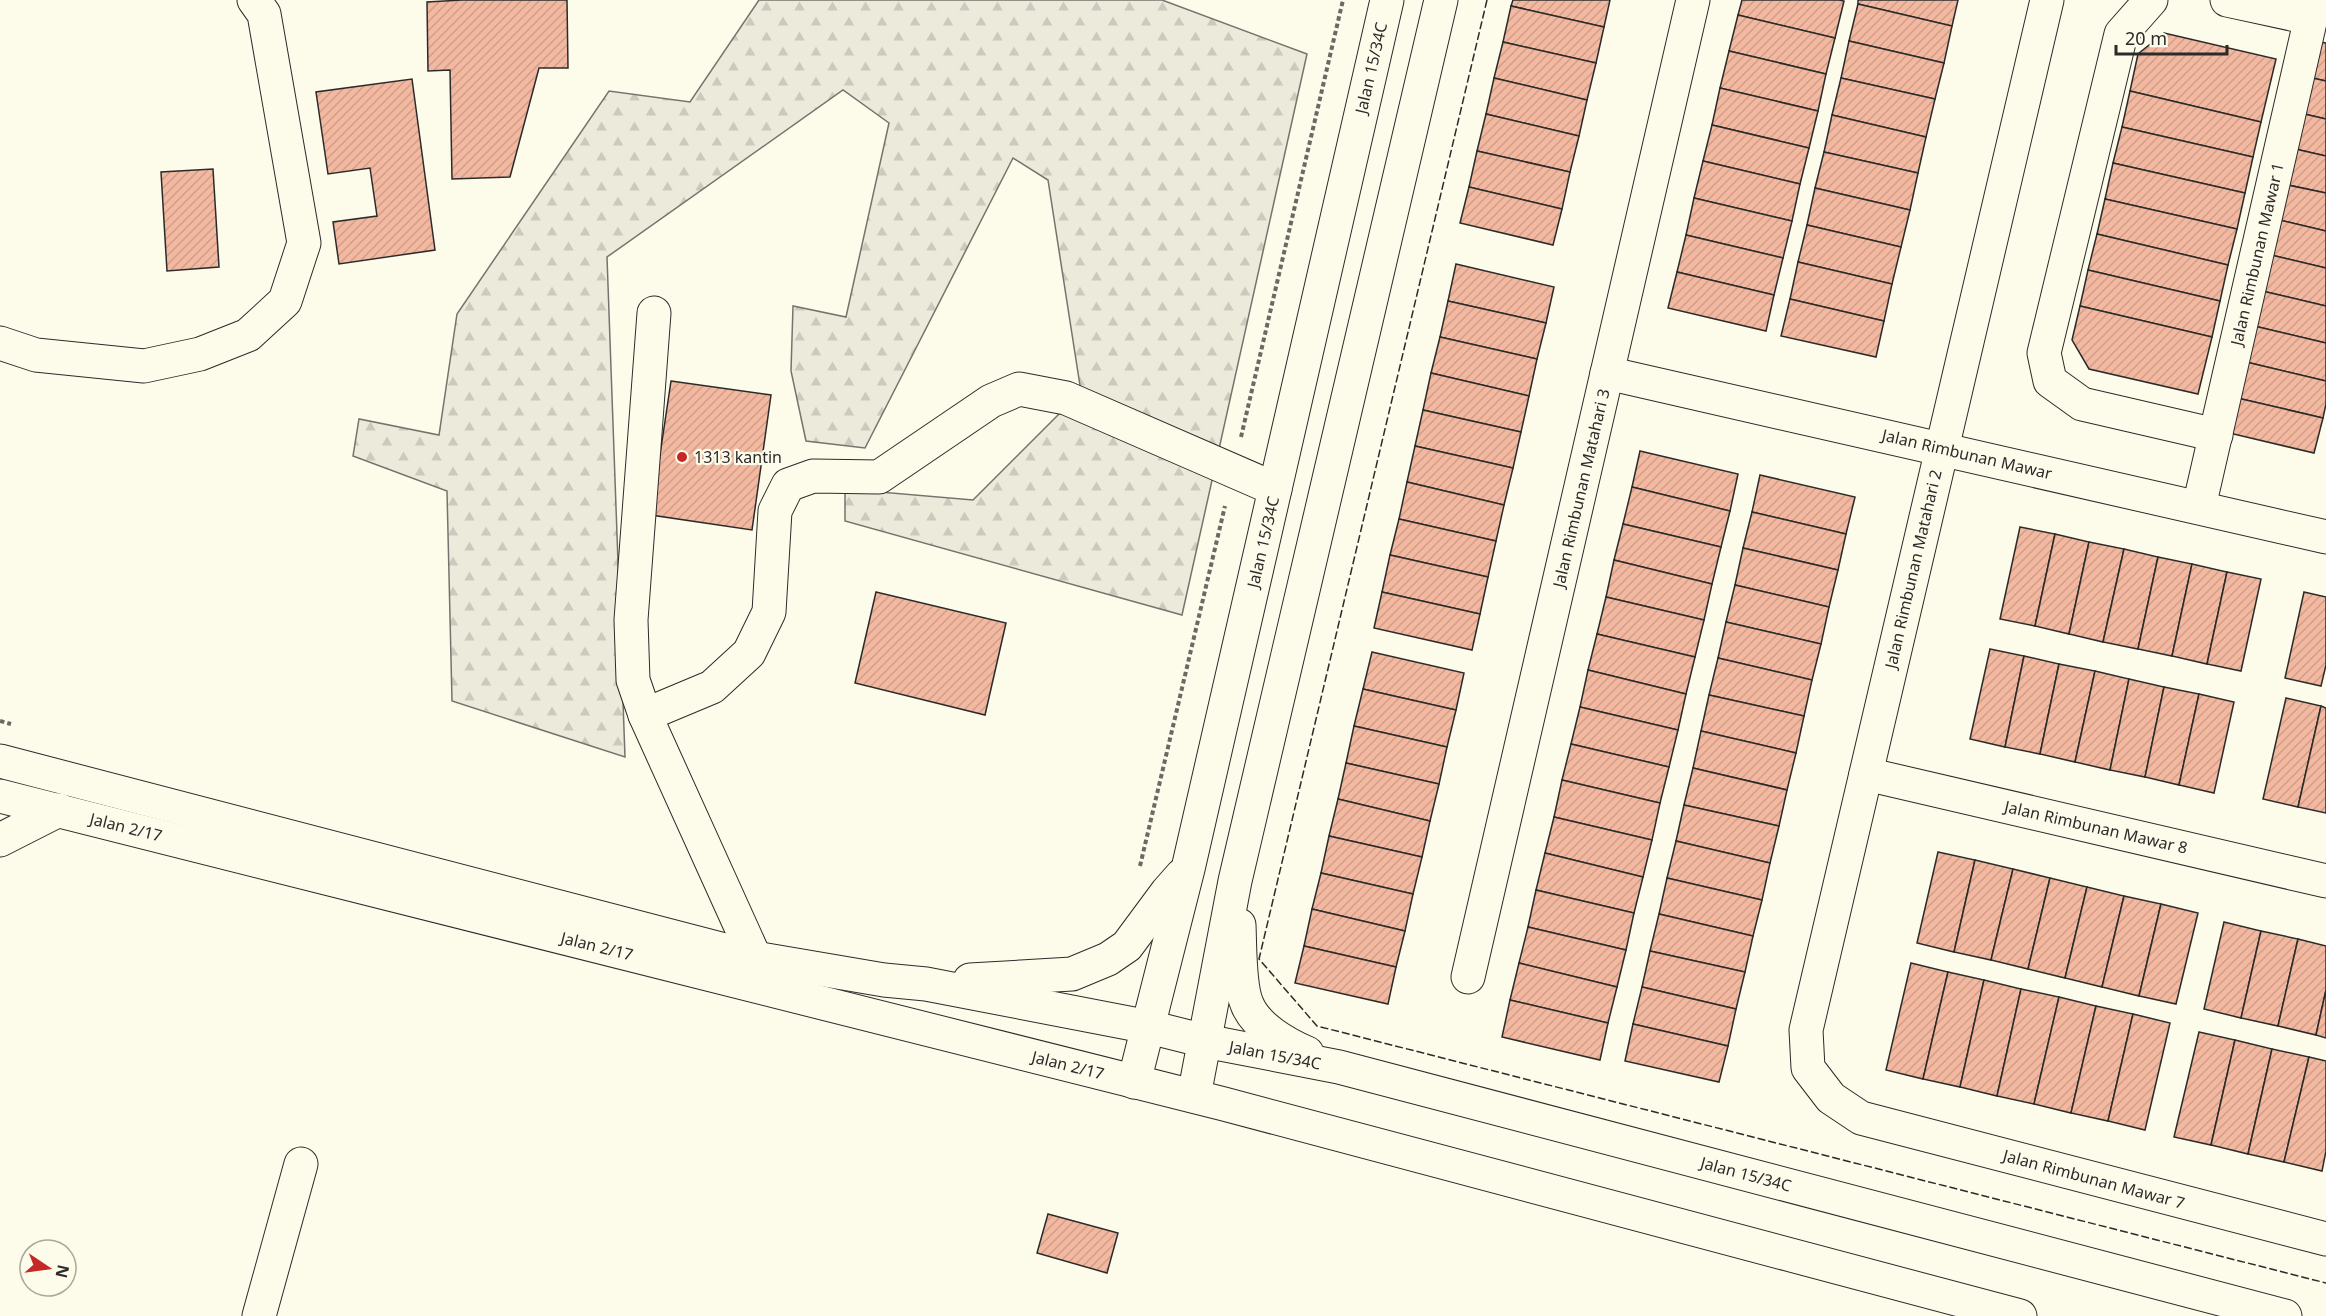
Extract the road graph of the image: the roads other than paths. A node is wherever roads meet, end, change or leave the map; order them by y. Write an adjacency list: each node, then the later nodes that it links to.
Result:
1 (254, 0): 10 (street)
2 (1387, 0): 14 (street, Jalan 15/34C)
3 (1441, 0): 25 (street)
4 (1694, 0): 11 (street, Jalan Rimbunan Matahari 3)
5 (2047, 0): 13 (street, Jalan Rimbunan Matahari 2)
6 (2151, 0): 12 (street)
7 (2227, 0): 8 (street)
8 (2313, 9): 12 (street, Jalan Rimbunan Mawar 1)
9 (654, 313): 17 (street)
10 (0, 343)
11 (1607, 373): 13 (street, Jalan Rimbunan Mawar); 27 (street, Jalan Rimbunan Matahari 3)
12 (2216, 435): 15 (street, Jalan Rimbunan Mawar 1)
13 (1941, 448): 15 (street, Jalan Rimbunan Mawar); 19 (street, Jalan Rimbunan Matahari 2)
14 (1275, 489): 17 (street); 23 (street, Jalan 15/34C)
15 (2199, 507): 16 (street, Jalan Rimbunan Mawar)
16 (2326, 537)
17 (645, 715): 26 (street)
18 (0, 761): 26 (street, Jalan 2/17)
19 (1866, 774): 24 (street, Jalan Rimbunan Mawar 8); 34 (street, Jalan Rimbunan Matahari 2)
20 (0, 796): 21 (street, Jalan 2/17)
21 (58, 810): 22 (street); 32 (street, Jalan 2/17)
22 (0, 840)
23 (1188, 869): 28 (street); 29 (street, Jalan 15/34C)
24 (2326, 880)
25 (1235, 881): 30 (street); 31 (street)
26 (755, 958): 28 (street, Jalan 2/17)
27 (1468, 977)
28 (926, 984): 29 (street, Jalan 15/34C)
29 (1149, 1028): 30 (street, Jalan 15/34C); 32 (street, Jalan 15/34C)
30 (1205, 1041): 31 (street, Jalan 15/34C); 33 (street)
31 (1339, 1068): 39 (street, Jalan 15/34C)
32 (1134, 1082): 33 (street, Jalan 2/17)
33 (1194, 1096): 38 (street)
34 (1861, 1118): 36 (street, Jalan Rimbunan Mawar 7)
35 (301, 1164): 37 (street)
36 (2326, 1239)
37 (259, 1316)
38 (2020, 1316)
39 (2285, 1316)

